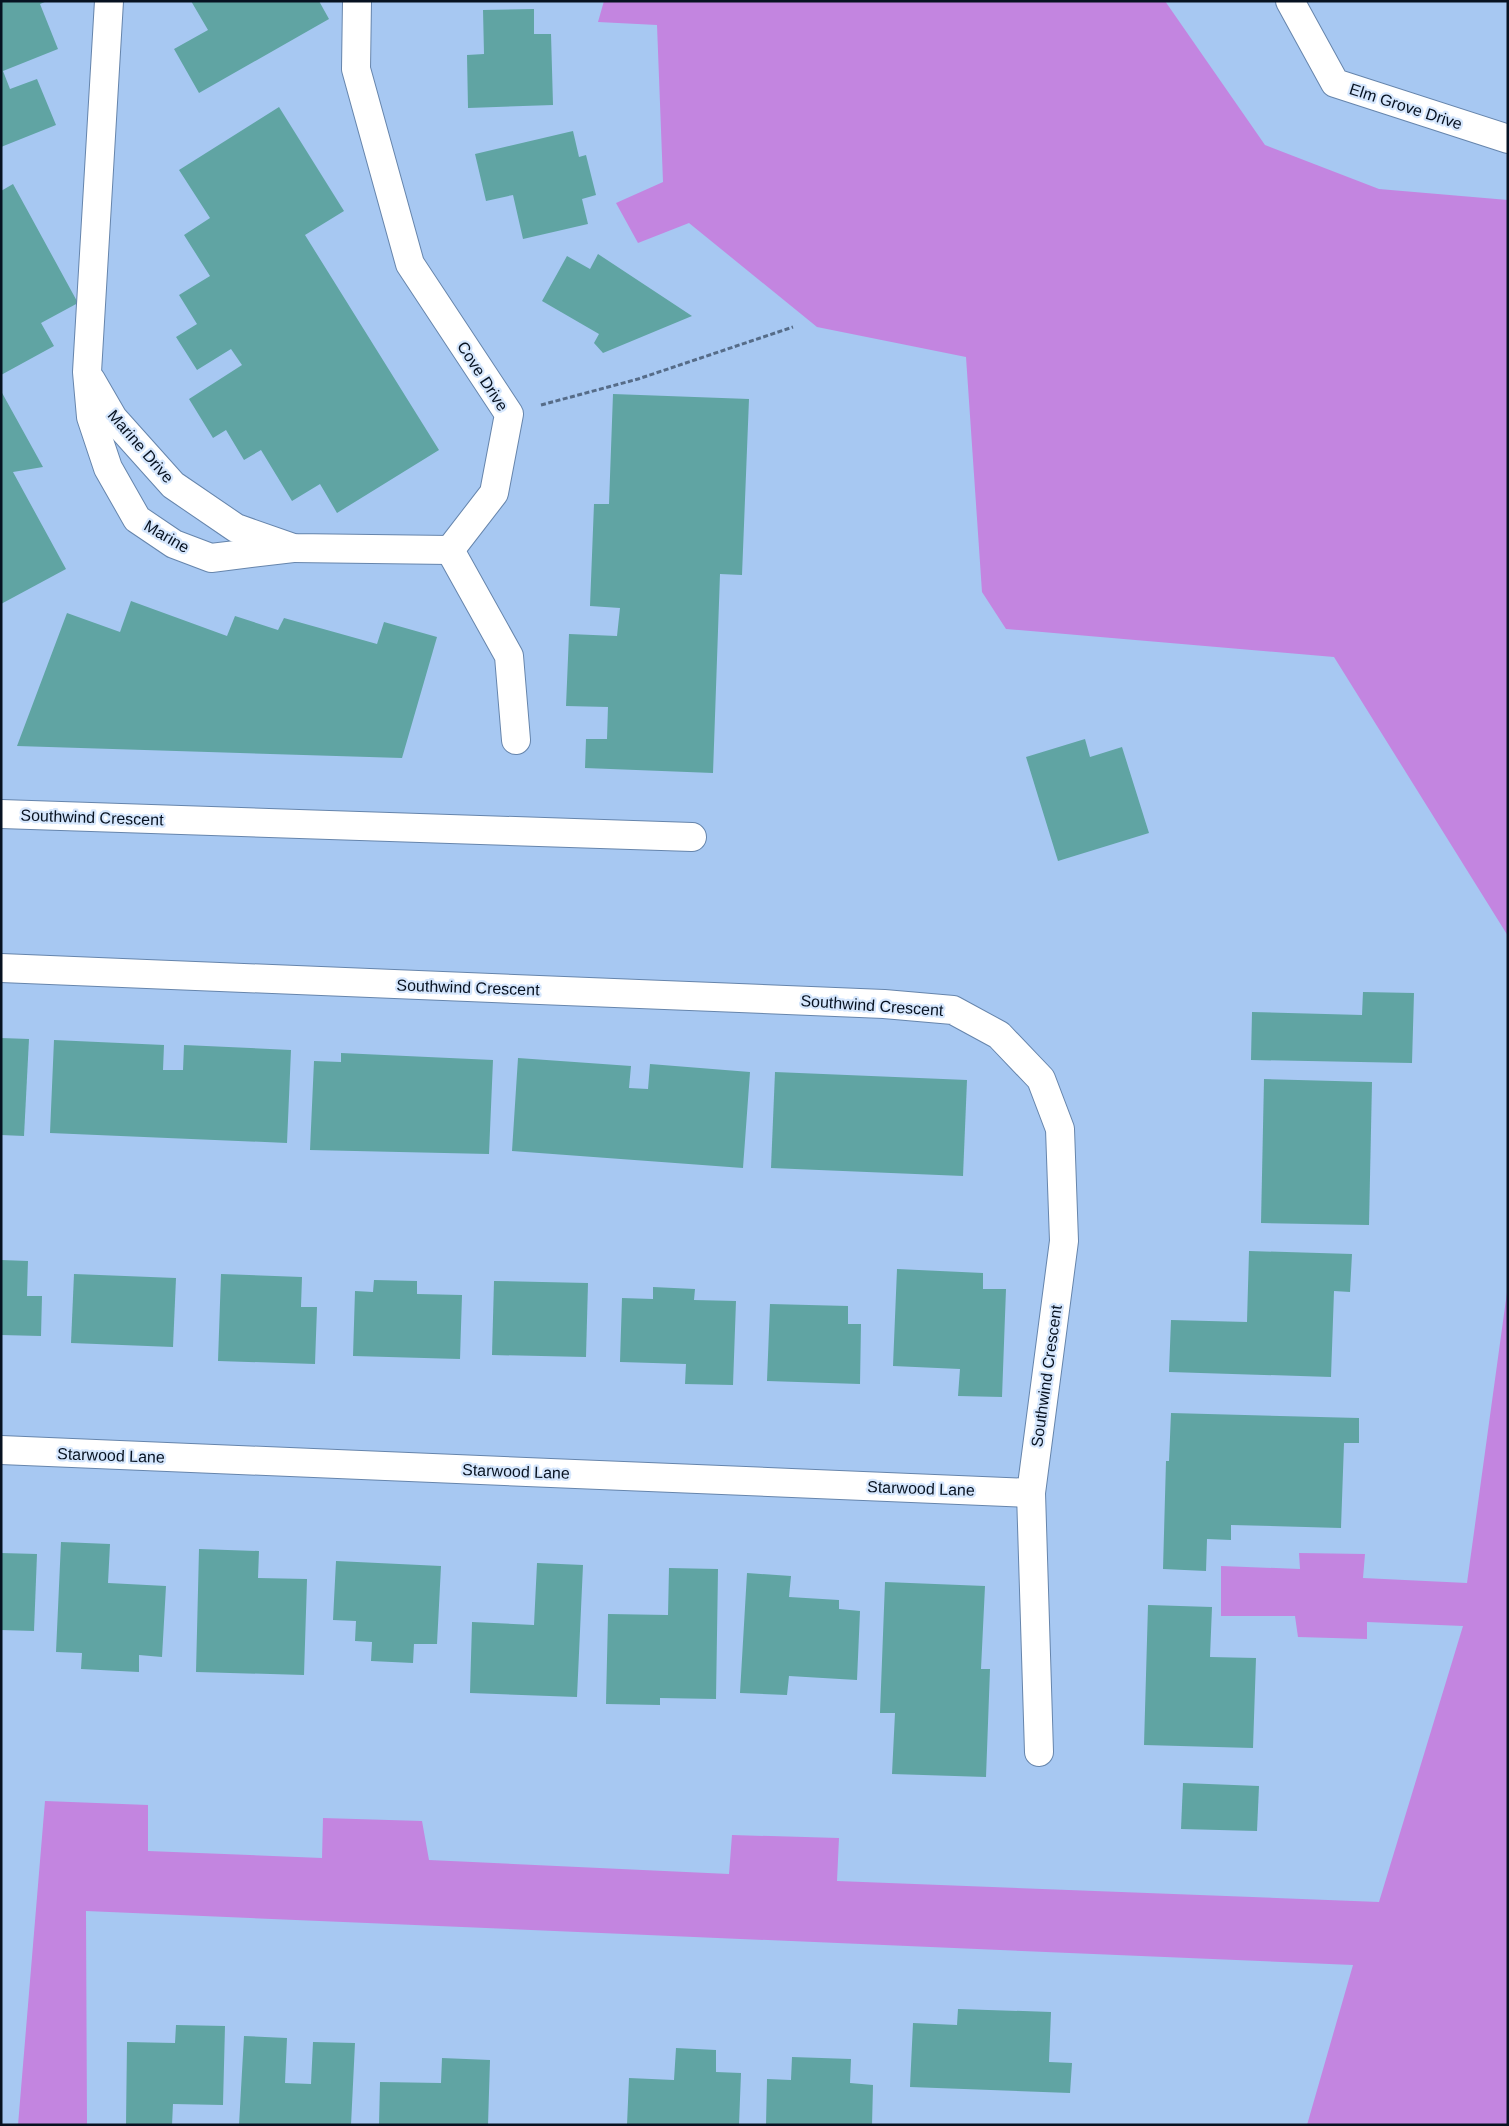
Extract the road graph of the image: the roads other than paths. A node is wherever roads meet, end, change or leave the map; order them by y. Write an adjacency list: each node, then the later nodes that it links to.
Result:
1 (109, 1): 5 (street)
2 (357, 1): 7 (street, Cove Drive)
3 (1290, 1): 4 (street, Elm Grove Drive)
4 (1508, 139)
5 (87, 372): 6 (street, Marine Drive); 6 (street, Marine)
6 (293, 548): 7 (street, Marine Drive)
7 (450, 550): 8 (street)
8 (516, 740)
9 (1, 814): 10 (street, Southwind Crescent)
10 (692, 837)
11 (1, 968): 13 (street, Southwind Crescent)
12 (1, 1450): 13 (street, Starwood Lane)
13 (1031, 1493): 14 (street, Southwind Crescent)
14 (1039, 1752)

